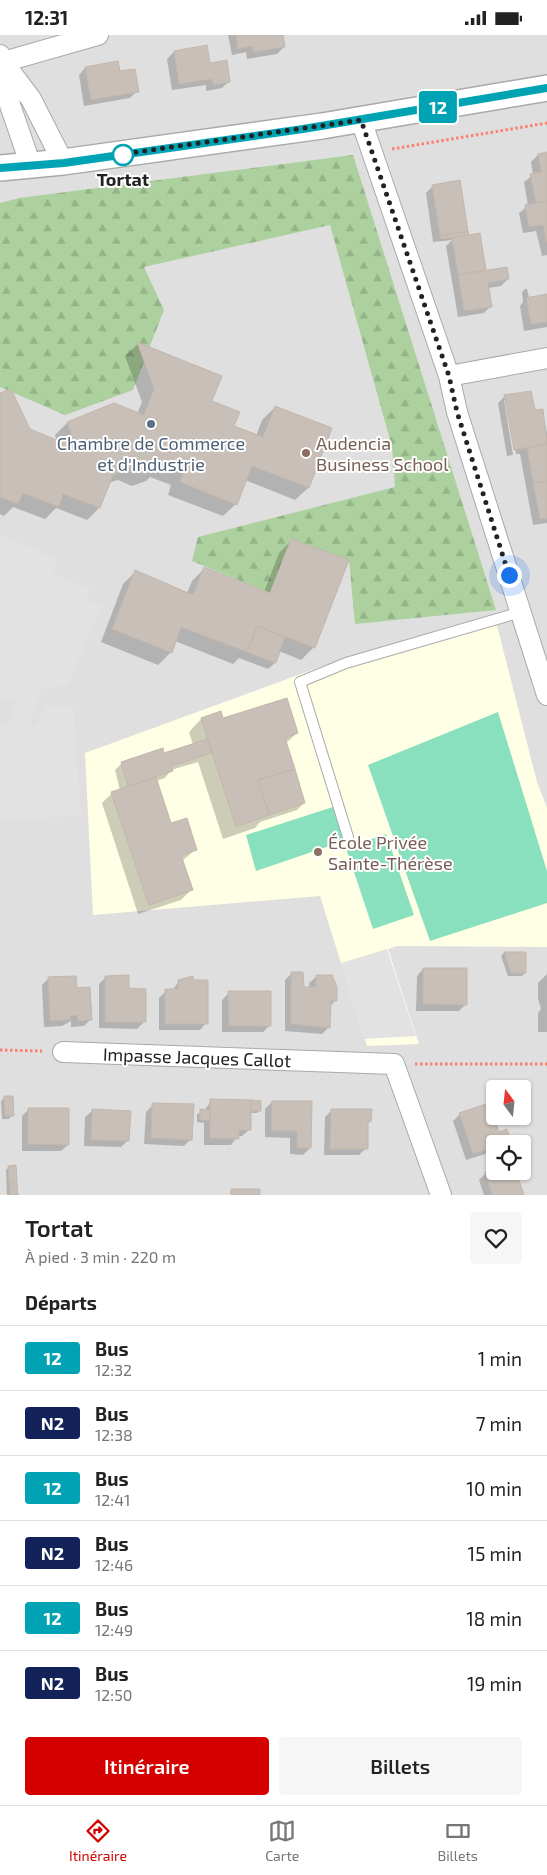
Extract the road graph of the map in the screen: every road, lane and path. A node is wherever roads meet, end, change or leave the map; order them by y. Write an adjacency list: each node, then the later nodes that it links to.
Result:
1 (98, 35): 2 (street)
2 (1, 59): 7 (street); 8 (street)
3 (547, 88): 4 (street)
4 (361, 120): 6 (street); 7 (street)
5 (547, 123): 6 (path)
6 (372, 154): 10 (street)
7 (64, 163): 8 (street)
8 (12, 169)
9 (547, 359): 10 (street)
10 (449, 376): 11 (street)
11 (520, 612): 12 (street); 13 (lane)
12 (547, 695)
13 (348, 837)
14 (0, 1050): 15 (path)
15 (63, 1052): 17 (street, Impasse Jacques Callot)
16 (547, 1064): 17 (path)
17 (394, 1065): 18 (street)
18 (441, 1195)

